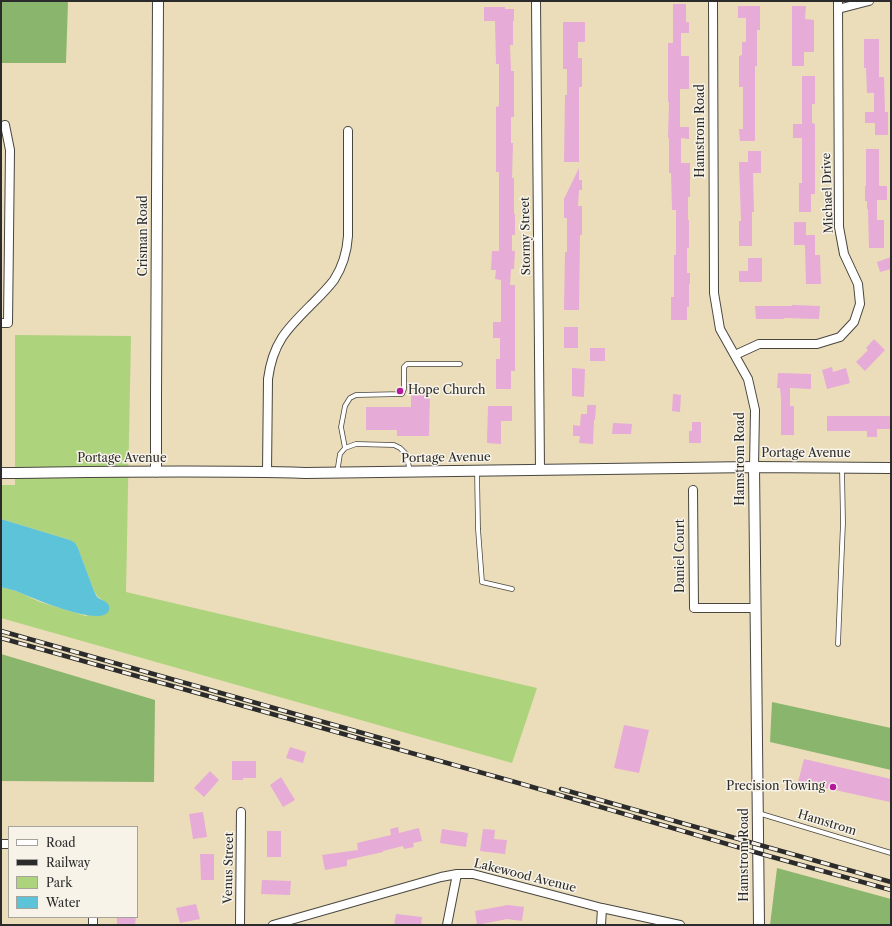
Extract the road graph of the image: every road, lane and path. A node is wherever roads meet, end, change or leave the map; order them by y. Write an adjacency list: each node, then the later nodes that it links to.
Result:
1 (158, 1): 17 (street, Crisman Road)
2 (536, 1): 15 (street, Stormy Street)
3 (714, 1): 9 (street, Hamstrom Road)
4 (869, 1): 5 (street)
5 (838, 5): 9 (street, Michael Drive)
6 (5, 125): 8 (street)
7 (348, 131): 18 (street)
8 (5, 323)
9 (735, 355): 12 (street, Hamstrom Road)
10 (460, 364): 11 (lane)
11 (345, 448): 19 (lane); 21 (lane)
12 (754, 467): 13 (street, Portage Avenue); 15 (street, Portage Avenue); 24 (street, Hamstrom Road)
13 (842, 468): 14 (street, Portage Avenue); 25 (lane)
14 (891, 468)
15 (540, 470): 16 (street, Portage Avenue)
16 (477, 471): 19 (street, Portage Avenue); 23 (lane)
17 (156, 472): 18 (street, Portage Avenue); 20 (street, Portage Avenue)
18 (267, 472): 21 (street, Portage Avenue)
19 (410, 472): 21 (street, Portage Avenue)
20 (1, 473)
21 (337, 473)
22 (693, 490): 24 (street, Daniel Court)
23 (512, 589)
24 (755, 608): 27 (street, Hamstrom Road)
25 (838, 644)
26 (241, 812): 31 (street, Venus Street)
27 (758, 813): 28 (lane, Hamstrom); 36 (street, Hamstrom Road)
28 (891, 853)
29 (457, 874): 30 (street, Lakewood Avenue); 32 (street, Lakewood Avenue); 33 (street)
30 (602, 908): 34 (street); 35 (street, Lakewood Avenue)
31 (240, 925)
32 (273, 925)
33 (447, 925)
34 (601, 925)
35 (680, 925)
36 (758, 925)

